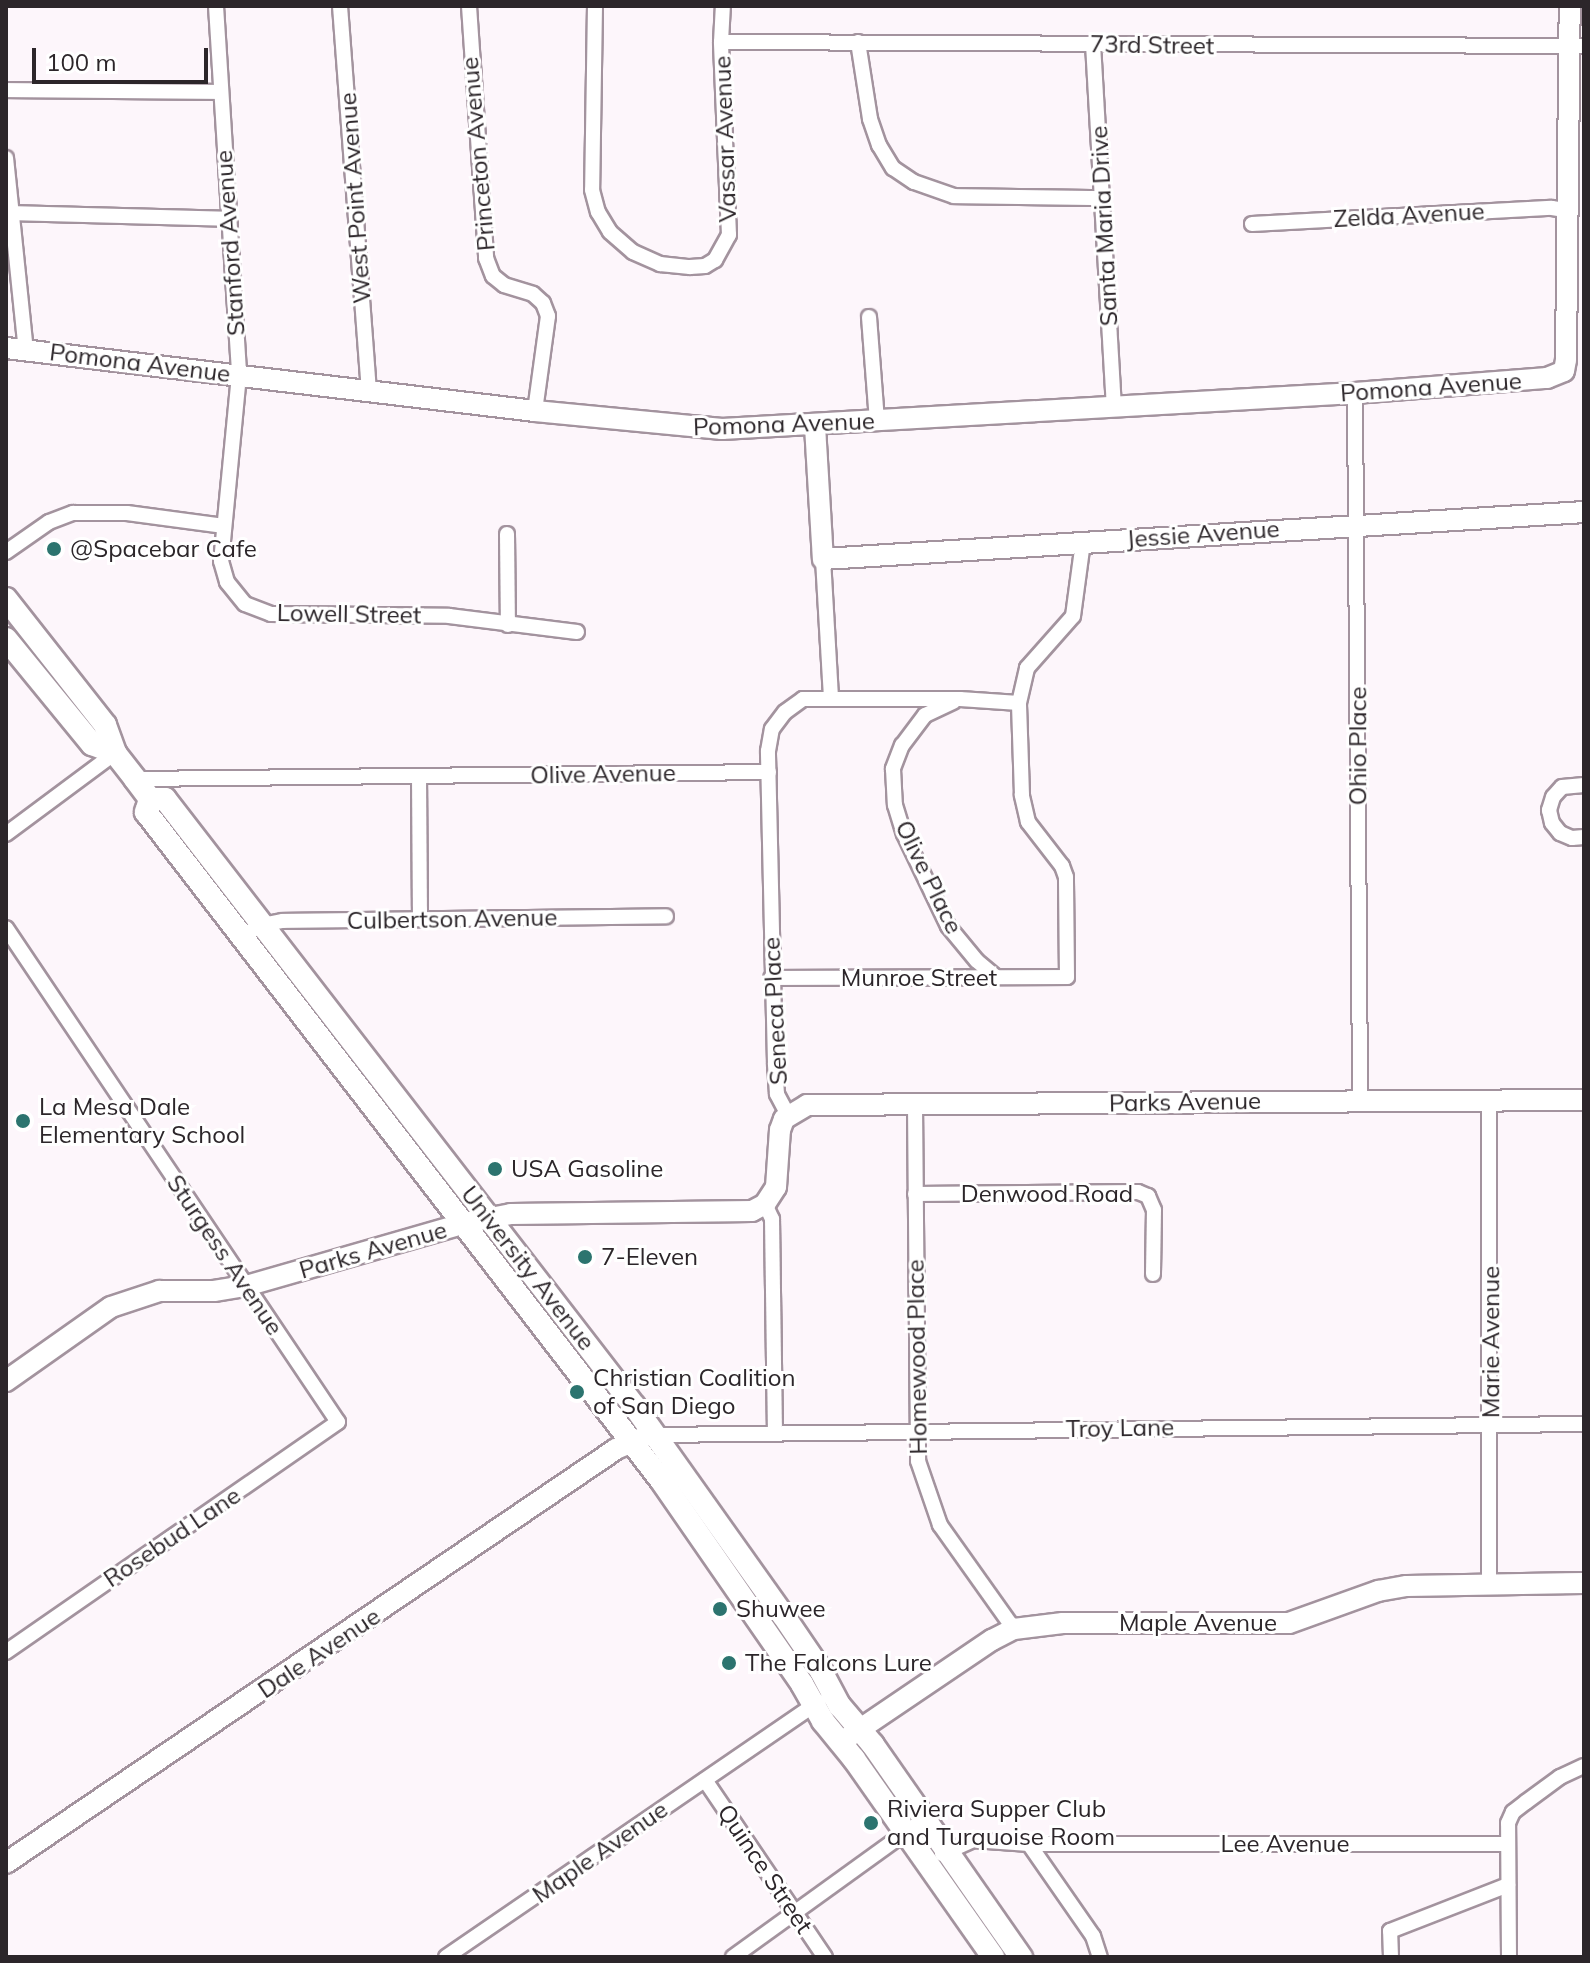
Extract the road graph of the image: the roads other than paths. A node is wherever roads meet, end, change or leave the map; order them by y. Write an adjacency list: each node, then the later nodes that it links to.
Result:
1 (216, 6): 12 (street, Stanford Avenue)
2 (340, 6): 22 (street, West Point Avenue)
3 (469, 6): 25 (street, Princeton Avenue)
4 (595, 6): 7 (street, Vassar Avenue)
5 (723, 6): 7 (street, Vassar Avenue)
6 (1570, 6): 10 (street)
7 (721, 42): 8 (street, 73rd Street)
8 (858, 42): 9 (street, 73rd Street); 14 (street)
9 (1093, 44): 10 (street, 73rd Street); 14 (street, Santa Maria Drive)
10 (1576, 46): 15 (street)
11 (6, 90): 12 (street)
12 (219, 92): 17 (street, Stanford Avenue)
13 (6, 158): 16 (street)
14 (1102, 198): 24 (street, Santa Maria Drive)
15 (1565, 210): 18 (street, Zelda Avenue); 23 (street, Pomona Avenue)
16 (8, 213): 17 (street); 20 (street)
17 (229, 219): 21 (street, Stanford Avenue)
18 (1252, 224)
19 (869, 317): 26 (street)
20 (16, 349): 21 (street, Pomona Avenue)
21 (239, 375): 22 (street, Pomona Avenue); 30 (street, Stanford Avenue)
22 (369, 391): 25 (street, Pomona Avenue)
23 (1355, 393): 24 (street, Pomona Avenue); 29 (street, Ohio Place)
24 (1114, 407): 26 (street, Pomona Avenue)
25 (535, 411): 27 (street, Pomona Avenue)
26 (877, 422): 27 (street, Pomona Avenue)
27 (815, 426): 34 (street)
28 (1584, 512): 29 (street, Jessie Avenue)
29 (1356, 524): 32 (street, Jessie Avenue); 57 (street, Ohio Place)
30 (224, 526): 33 (street); 36 (street, Lowell Street)
31 (507, 534): 36 (street)
32 (1083, 542): 34 (street, Jessie Avenue); 41 (street)
33 (6, 552)
34 (823, 559): 39 (street)
35 (6, 599): 42 (main road, University Avenue)
36 (508, 625): 37 (street, Lowell Street)
37 (577, 632)
38 (6, 639): 42 (main road, University Avenue)
39 (831, 697): 40 (street); 43 (street)
40 (960, 699): 41 (street); 55 (street, Olive Place)
41 (1019, 703): 55 (street, Munroe Street)
42 (115, 753): 45 (main road, University Avenue); 48 (street)
43 (769, 772): 44 (street, Olive Avenue); 56 (street, Seneca Place)
44 (419, 776): 45 (street, Olive Avenue); 51 (street)
45 (135, 779): 47 (main road, University Avenue)
46 (1584, 785): 49 (street)
47 (150, 799): 52 (main road, University Avenue); 54 (main road, University Avenue)
48 (6, 834)
49 (1584, 837)
50 (666, 916): 51 (street, Culbertson Avenue)
51 (420, 919): 52 (street, Culbertson Avenue)
52 (262, 925): 54 (street, Culbertson Avenue); 64 (main road, University Avenue)
53 (6, 928): 67 (street, Sturgess Avenue)
54 (242, 936): 65 (main road, University Avenue)
55 (996, 977): 56 (street, Munroe Street)
56 (771, 978): 61 (street, Seneca Place)
57 (1360, 1100): 58 (street, Parks Avenue); 60 (street, Parks Avenue)
58 (1489, 1100): 59 (street, Parks Avenue); 70 (street, Marie Avenue)
59 (1584, 1100)
60 (915, 1105): 61 (street, Parks Avenue); 62 (street, Homewood Place)
61 (788, 1115): 63 (street, Seneca Place)
62 (915, 1194): 66 (street, Denwood Road); 72 (street, Homewood Place)
63 (765, 1204): 64 (street, Parks Avenue); 73 (street)
64 (492, 1219): 65 (street, Parks Avenue); 74 (main road, University Avenue)
65 (465, 1223): 67 (street, Parks Avenue); 75 (main road, University Avenue)
66 (1153, 1274)
67 (246, 1286): 68 (street, Parks Avenue); 69 (street, Sturgess Avenue)
68 (6, 1381)
69 (338, 1422): 79 (street, Rosebud Lane)
70 (1492, 1424): 71 (street, Troy Lane); 72 (street, Troy Lane); 77 (street, Marie Avenue)
71 (1584, 1424)
72 (916, 1430): 73 (street, Troy Lane); 78 (street, Homewood Place)
73 (775, 1431): 74 (street, Troy Lane)
74 (656, 1435): 75 (street); 80 (main road, University Avenue)
75 (631, 1440): 81 (main road, University Avenue); 91 (street, Dale Avenue)
76 (1584, 1583): 77 (street, Maple Avenue)
77 (1489, 1584): 78 (street, Maple Avenue)
78 (1014, 1629): 82 (street, Maple Avenue)
79 (6, 1652)
80 (833, 1693): 81 (street, Maple Avenue); 82 (main road, University Avenue)
81 (813, 1706): 83 (main road, University Avenue); 85 (street, Maple Avenue)
82 (859, 1729): 83 (street, Maple Avenue); 86 (main road, University Avenue)
83 (841, 1742): 87 (main road, University Avenue)
84 (1584, 1766): 89 (street)
85 (705, 1780): 93 (street, Quince Street); 94 (street, Maple Avenue)
86 (924, 1819): 87 (street); 90 (main road, University Avenue)
87 (906, 1832): 90 (main road, University Avenue); 93 (street)
88 (1029, 1844): 89 (street, Lee Avenue); 90 (street, Lee Avenue); 99 (street)
89 (1507, 1844): 92 (street)
90 (937, 1858): 97 (main road, University Avenue); 98 (main road, University Avenue)
91 (6, 1863)
92 (1508, 1885): 100 (street); 101 (street)
93 (796, 1914): 95 (street); 96 (street, Quince Street)
94 (449, 1956)
95 (733, 1957)
96 (825, 1957)
97 (993, 1957)
98 (1021, 1957)
99 (1100, 1957)
100 (1391, 1957)
101 (1509, 1957)

